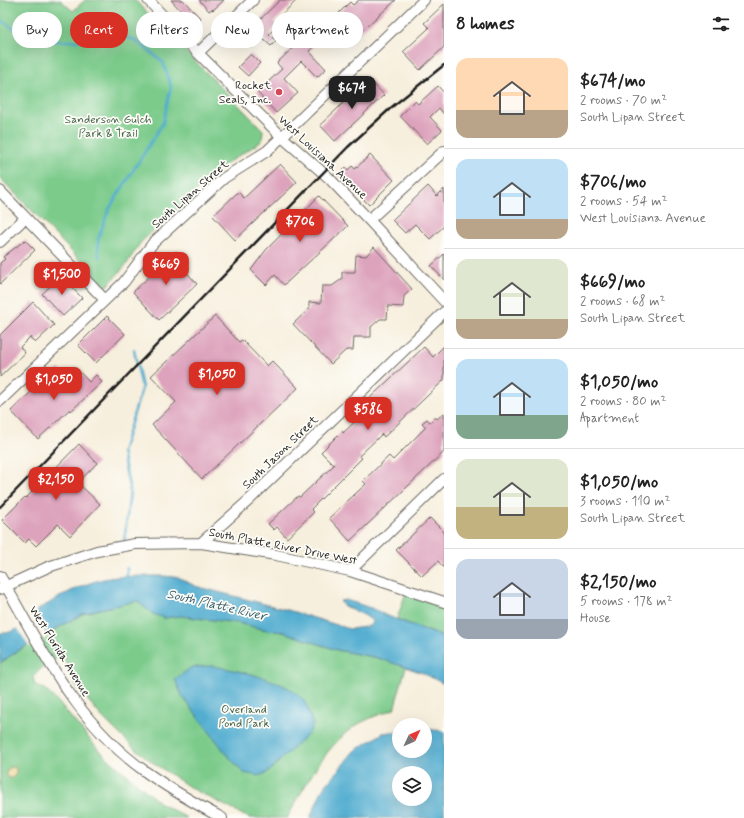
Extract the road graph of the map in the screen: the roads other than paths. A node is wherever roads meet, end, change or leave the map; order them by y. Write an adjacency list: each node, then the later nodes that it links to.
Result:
1 (148, 0): 4 (street, West Louisiana Avenue)
2 (253, 0): 4 (street)
3 (424, 0): 5 (street, South Lipan Street)
4 (198, 53): 5 (street, West Louisiana Avenue)
5 (282, 137): 9 (street, West Louisiana Avenue); 11 (street, South Lipan Street)
6 (444, 151): 9 (street)
7 (0, 191): 8 (street)
8 (26, 218): 10 (street); 11 (street)
9 (369, 220): 12 (street, West Louisiana Avenue)
10 (0, 242)
11 (105, 300): 14 (street, South Lipan Street)
12 (444, 301)
13 (444, 312): 16 (street, South Jason Street)
14 (0, 401)
15 (444, 479): 17 (street)
16 (201, 543): 17 (street, South Platte River Drive West); 19 (street, South Platte River Drive West)
17 (350, 571): 20 (street, South Platte River Drive West)
18 (0, 576): 19 (street, West Florida Avenue)
19 (3, 588): 21 (street, West Florida Avenue)
20 (444, 602)
21 (222, 818)

